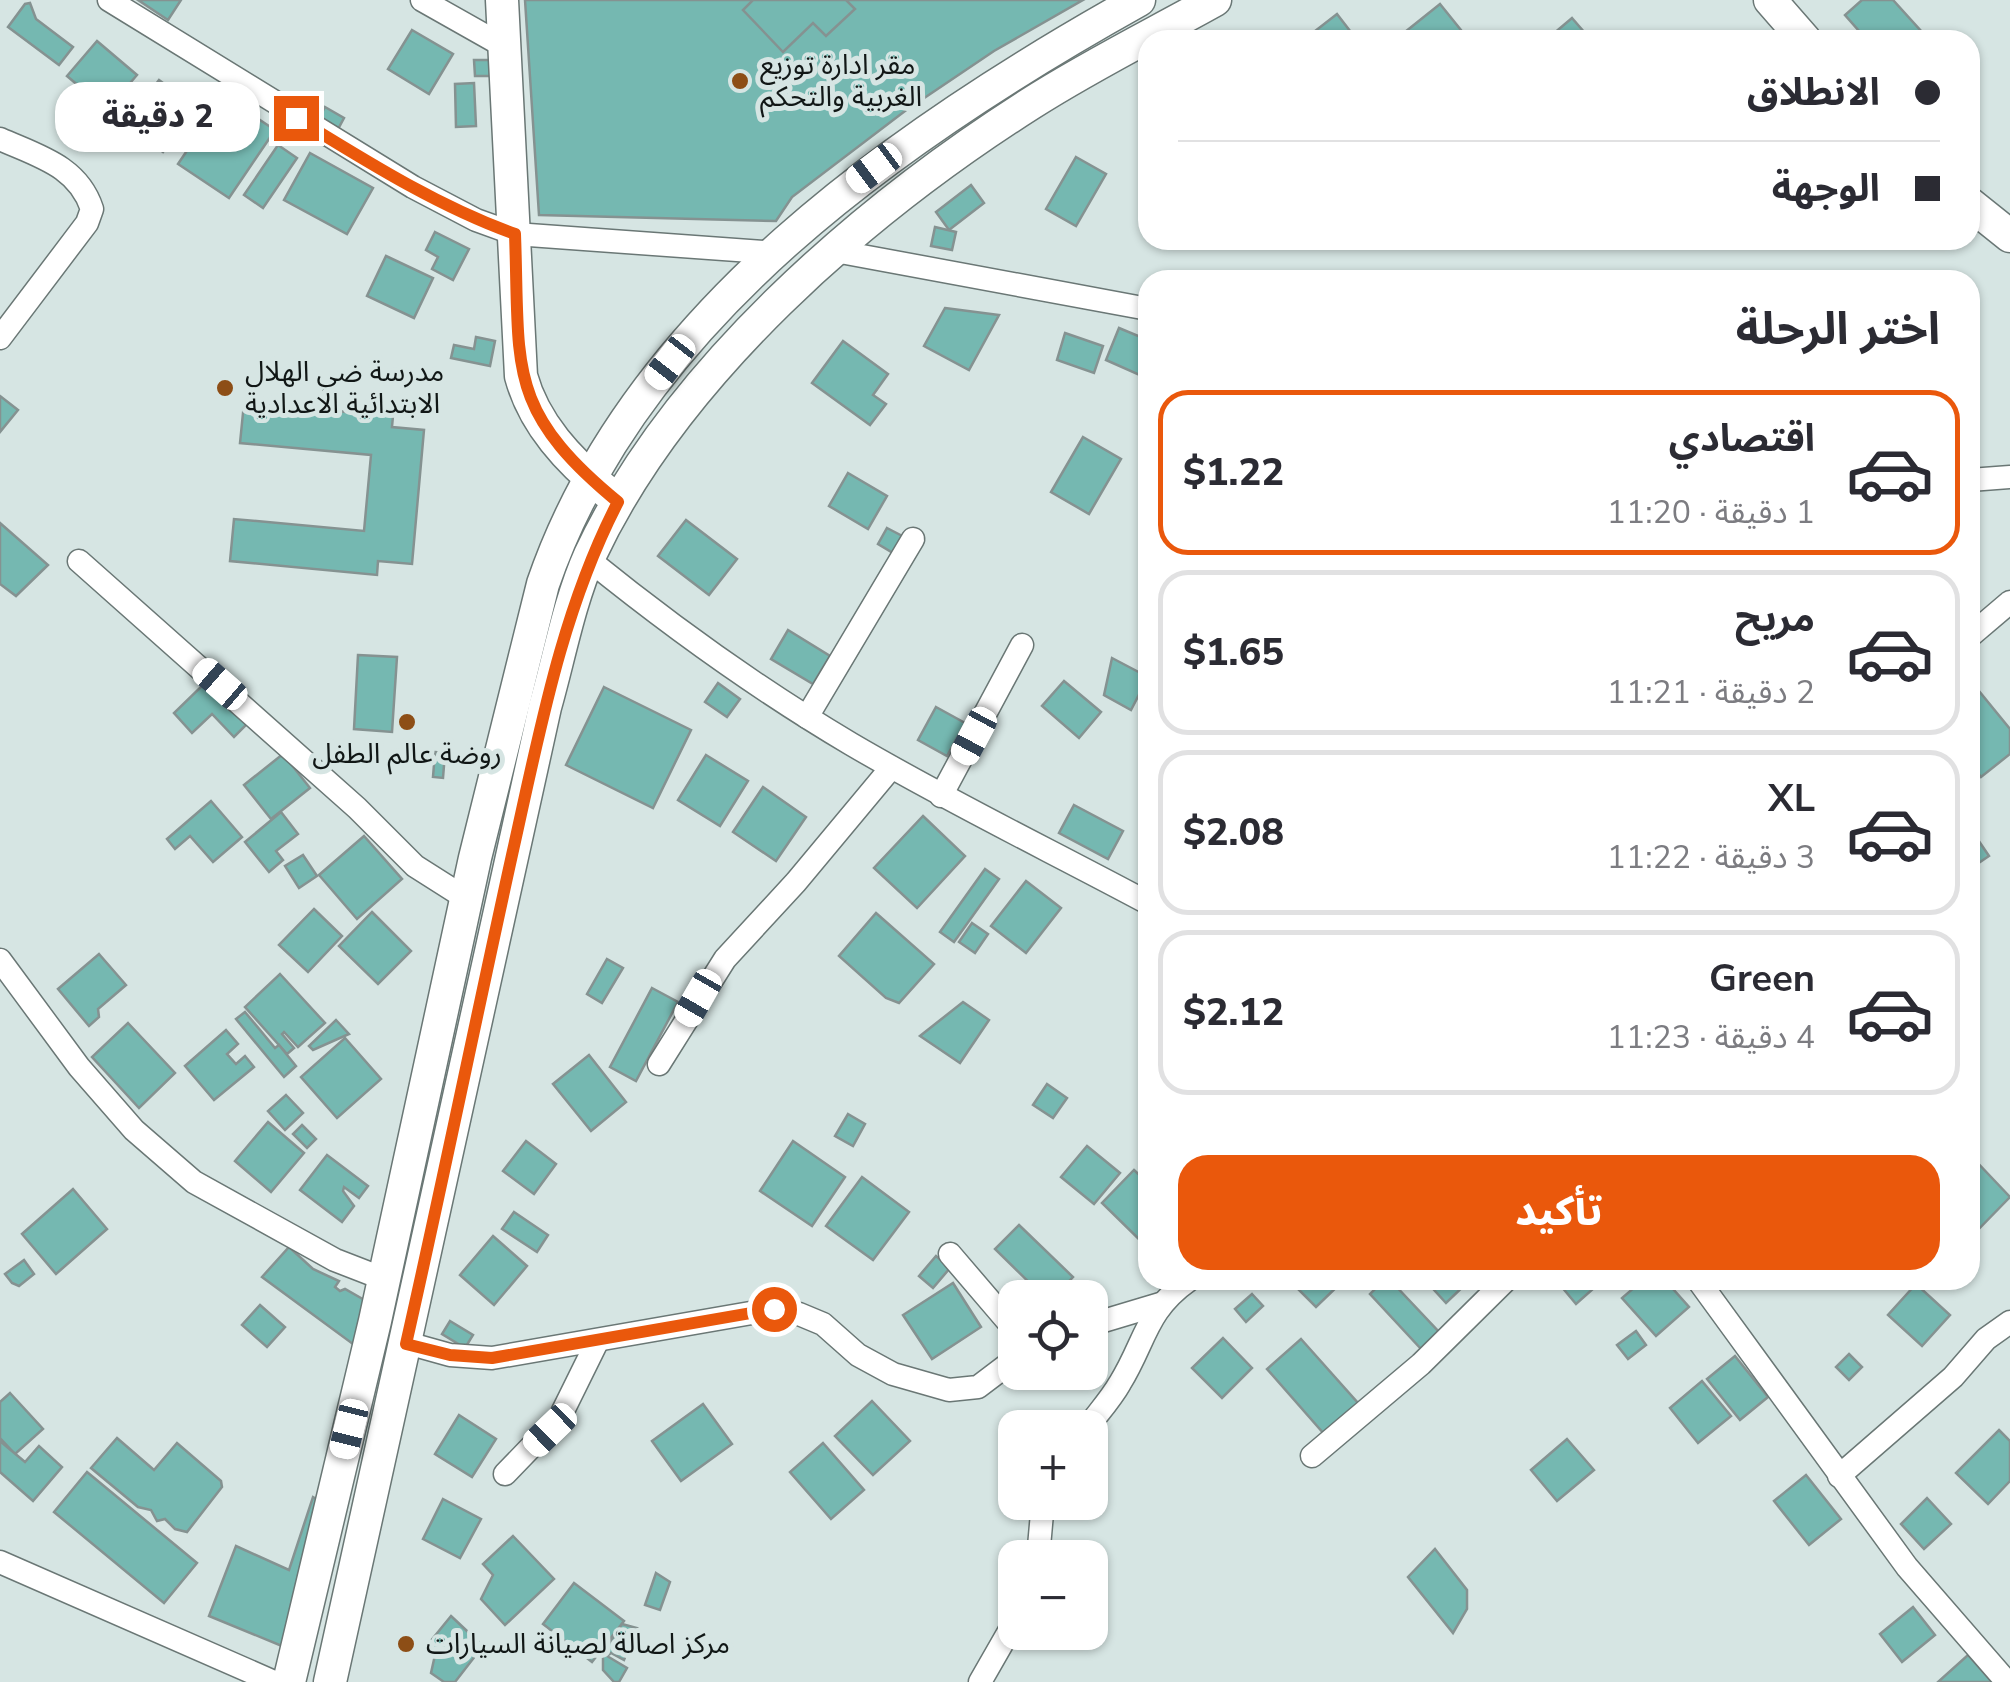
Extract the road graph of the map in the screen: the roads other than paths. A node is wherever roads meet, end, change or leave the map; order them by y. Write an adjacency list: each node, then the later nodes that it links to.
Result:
1 (108, 0): 13 (street)
2 (422, 0): 10 (street)
3 (502, 0): 10 (main road)
4 (1139, 0): 16 (main road)
5 (1215, 0): 7 (main road)
6 (1770, 0): 8 (main road)
7 (1162, 30)
8 (1796, 30)
9 (1138, 43): 15 (main road)
10 (507, 48): 13 (main road)
11 (0, 139): 18 (street)
12 (1980, 212): 14 (main road)
13 (515, 234): 16 (street); 21 (main road)
14 (2010, 236)
15 (835, 250): 17 (street); 22 (main road)
16 (776, 253): 21 (main road)
17 (1138, 306)
18 (0, 338)
19 (2010, 477): 20 (street)
20 (1980, 479)
21 (591, 480): 22 (main road); 26 (main road)
22 (618, 502): 24 (main road)
23 (913, 538): 31 (street)
24 (588, 559): 27 (main road); 31 (street)
25 (80, 560): 34 (street)
26 (543, 584): 27 (main road); 34 (main road)
27 (577, 596): 48 (main road)
28 (2010, 602): 29 (street)
29 (1980, 628)
30 (1022, 645): 33 (street)
31 (807, 717): 32 (street)
32 (892, 768): 33 (street); 37 (street)
33 (942, 796): 35 (street)
34 (467, 898): 39 (main road)
35 (1138, 898)
36 (0, 960): 39 (street)
37 (659, 1064)
38 (950, 1254): 44 (street)
39 (384, 1279): 57 (main road)
40 (1177, 1290): 43 (street)
41 (1496, 1290): 51 (street)
42 (1705, 1290): 53 (street)
43 (1160, 1304): 45 (street); 50 (street)
44 (998, 1310)
45 (1108, 1320)
46 (2010, 1322): 53 (street)
47 (597, 1342): 48 (street); 49 (street); 52 (street)
48 (406, 1344): 58 (main road)
49 (998, 1371)
50 (1100, 1410)
51 (1312, 1456)
52 (505, 1474)
53 (1839, 1476): 60 (street)
54 (0, 1562): 56 (street)
55 (998, 1650): 59 (street)
56 (274, 1682)
57 (289, 1682)
58 (330, 1682)
59 (980, 1682)
60 (2007, 1682)

